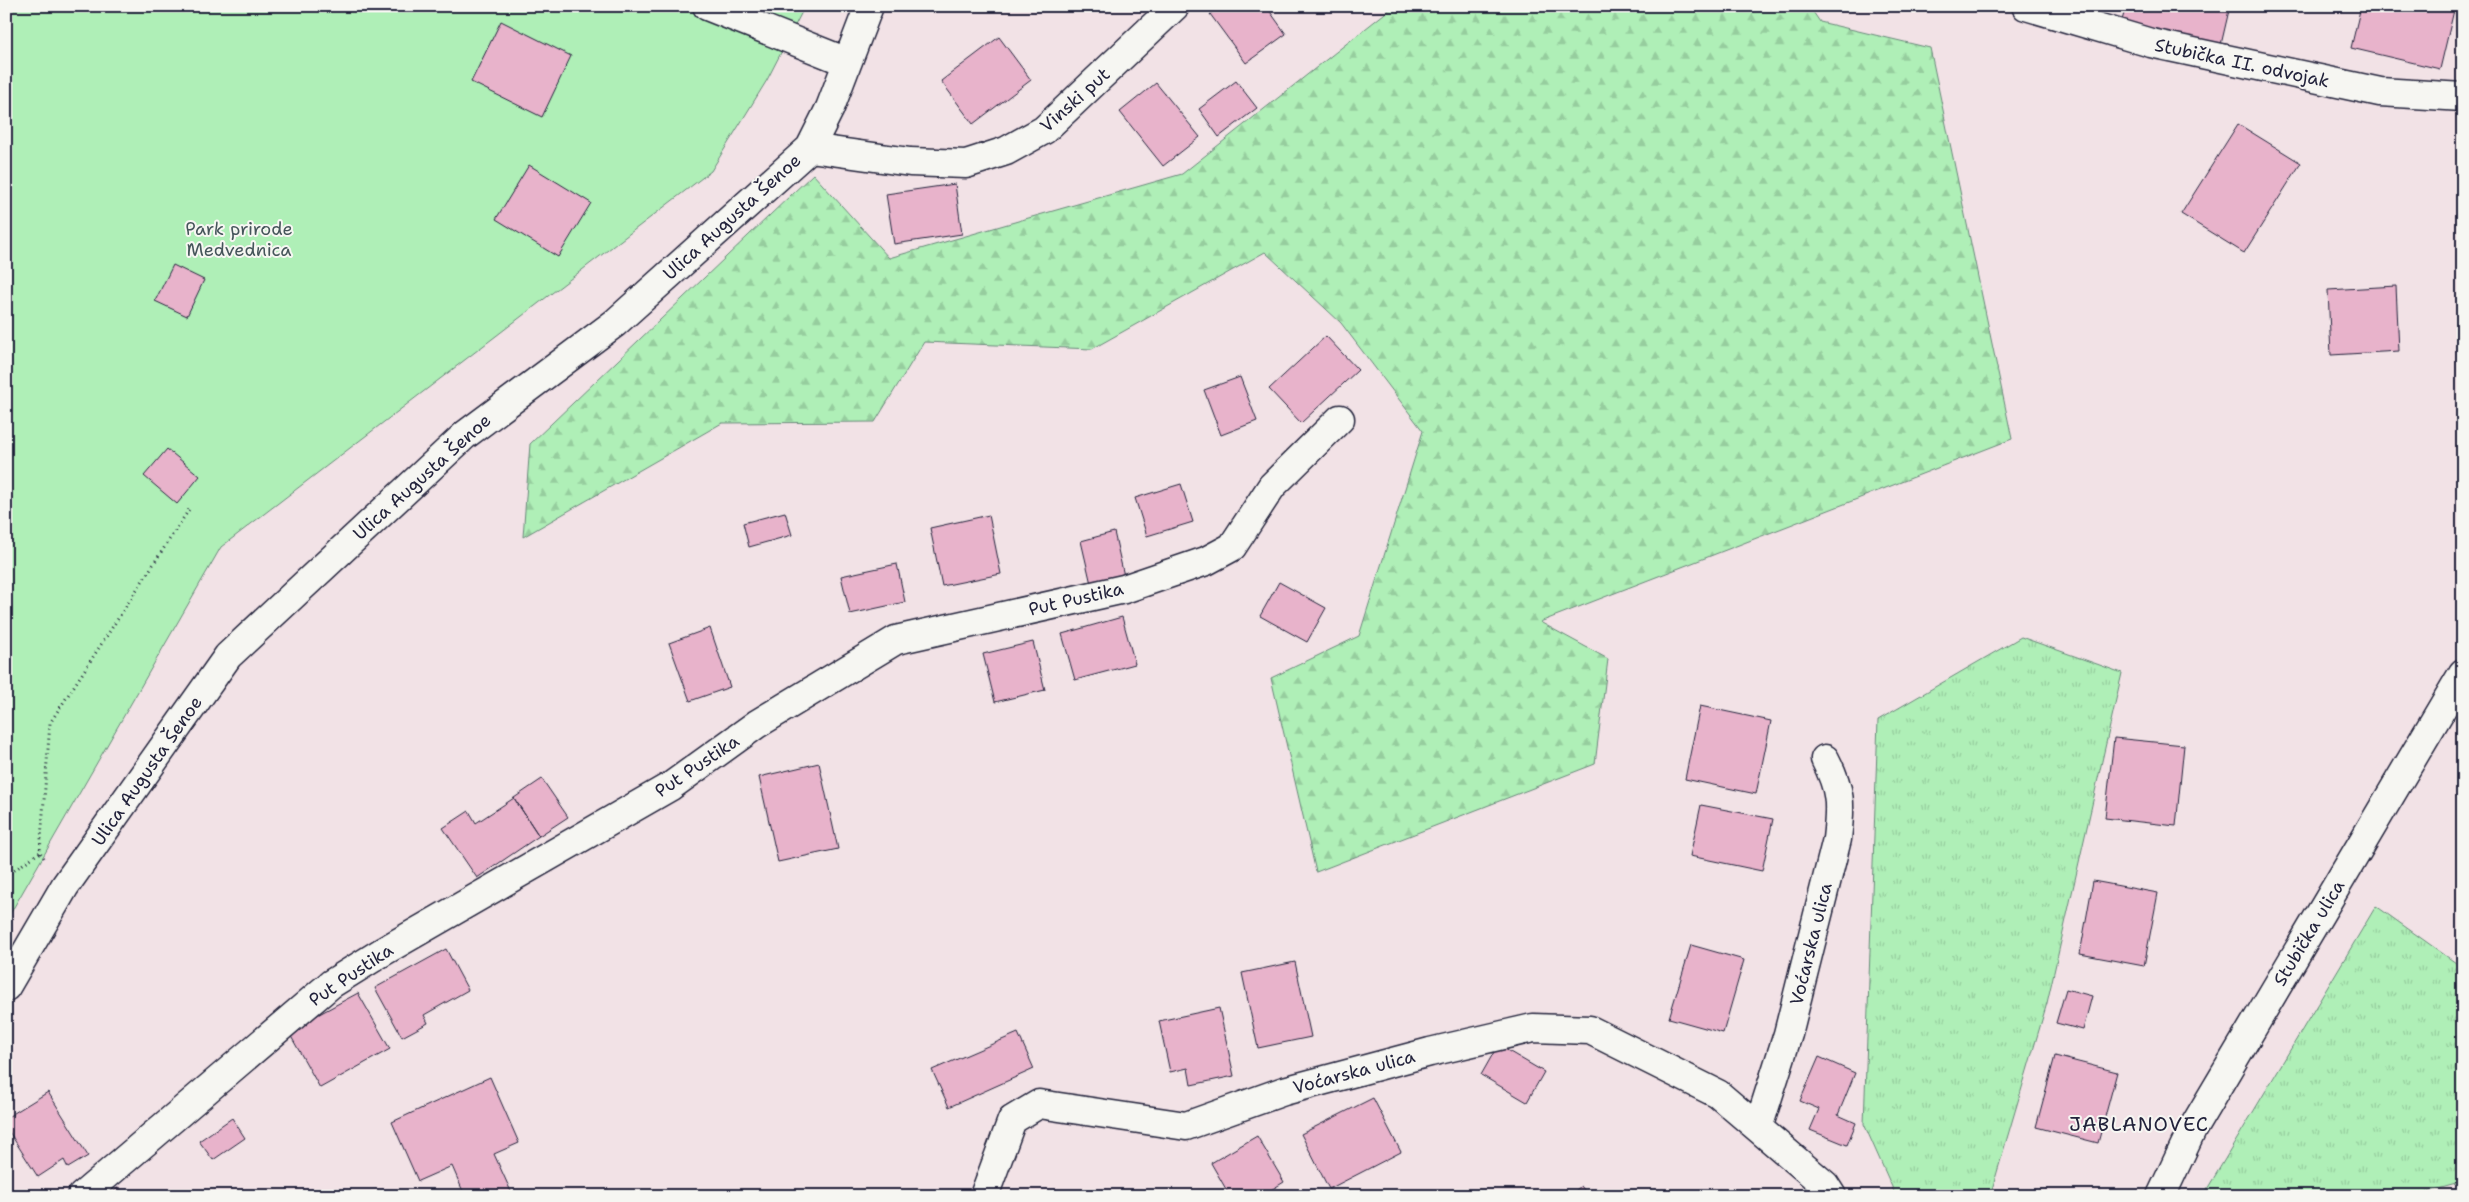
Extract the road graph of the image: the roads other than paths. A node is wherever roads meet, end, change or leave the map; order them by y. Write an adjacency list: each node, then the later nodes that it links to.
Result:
1 (707, 6): 5 (street)
2 (869, 6): 5 (street, Ulica Augusta Šenoe)
3 (1175, 6): 7 (street, Vinski put)
4 (2026, 6): 6 (street, Stubička II. odvojak)
5 (847, 62): 7 (street, Ulica Augusta Šenoe)
6 (2463, 97)
7 (810, 148): 11 (street, Ulica Augusta Šenoe)
8 (1340, 420): 14 (street, Put Pustika)
9 (2463, 673): 16 (street, Stubička ulica)
10 (1825, 759): 12 (street, Voćarska ulica)
11 (6, 987)
12 (1758, 1128): 13 (street, Voćarska ulica); 15 (street, Voćarska ulica)
13 (1823, 1192)
14 (82, 1196)
15 (984, 1196)
16 (2161, 1196)

